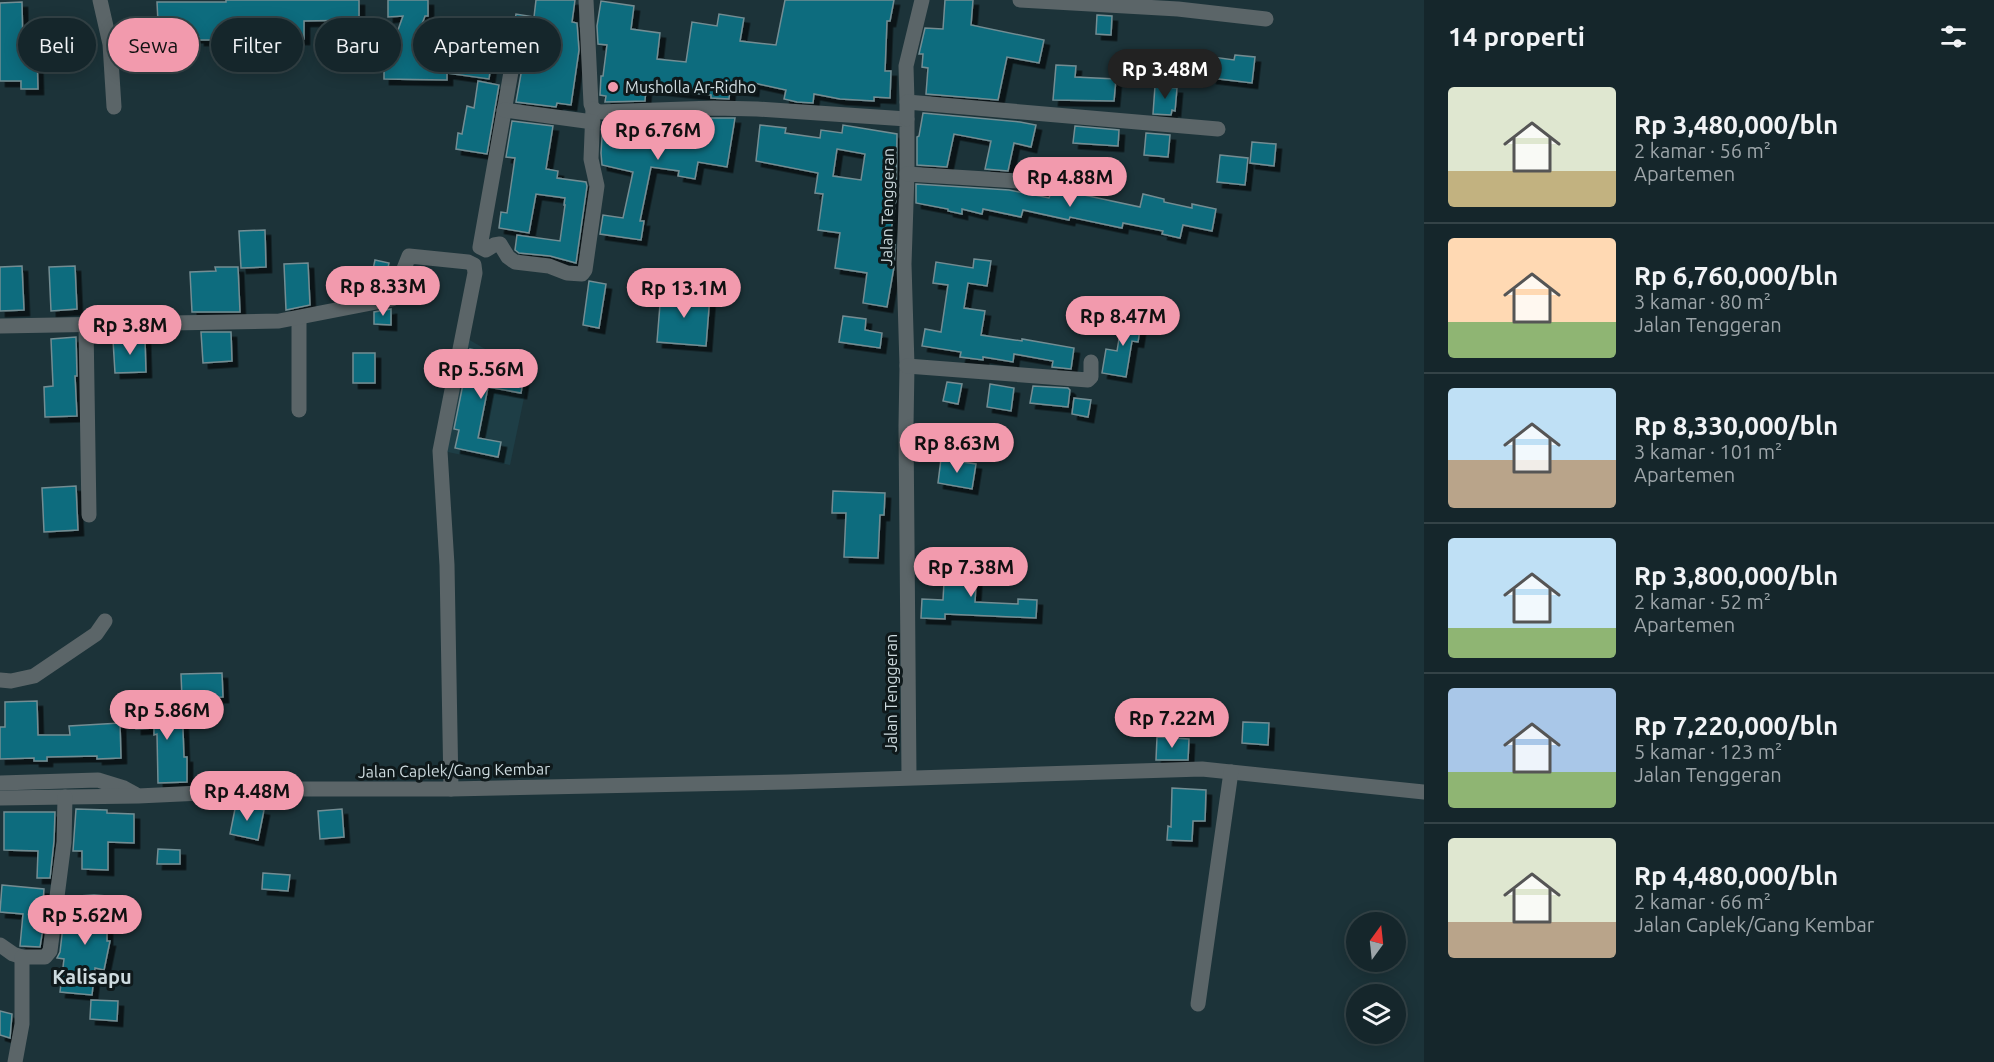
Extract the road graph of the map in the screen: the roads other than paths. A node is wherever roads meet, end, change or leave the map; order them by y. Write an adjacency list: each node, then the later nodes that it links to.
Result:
1 (100, 0): 8 (street)
2 (586, 0): 10 (street)
3 (922, 0): 7 (street, Jalan Tenggeran)
4 (1020, 0): 5 (street)
5 (1266, 19)
6 (511, 72): 9 (street)
7 (907, 102): 11 (street, Jalan Tenggeran); 12 (street)
8 (114, 107)
9 (504, 110): 10 (street); 10 (street)
10 (593, 116): 11 (street)
11 (907, 119): 13 (street, Jalan Tenggeran)
12 (1218, 129)
13 (907, 174): 14 (street); 19 (street, Jalan Tenggeran)
14 (1065, 184)
15 (299, 318): 16 (street); 20 (street); 27 (street)
16 (86, 325): 17 (street); 21 (street)
17 (0, 326)
18 (1090, 362): 19 (street)
19 (907, 366): 25 (street, Jalan Tenggeran)
20 (299, 410)
21 (89, 515)
22 (105, 621): 23 (street)
23 (0, 680)
24 (1232, 772): 25 (street); 28 (street); 34 (street)
25 (909, 777): 27 (street, Jalan Caplek/Gang Kembar)
26 (0, 783): 29 (street)
27 (451, 789): 29 (street, Jalan Caplek/Gang Kembar)
28 (1424, 792)
29 (138, 796): 30 (street, Jalan Caplek/Gang Kembar)
30 (65, 797): 31 (street, Jalan Caplek/Gang Kembar); 33 (street)
31 (0, 798)
32 (0, 945): 33 (street)
33 (22, 957): 35 (street)
34 (1198, 1004)
35 (15, 1062)

